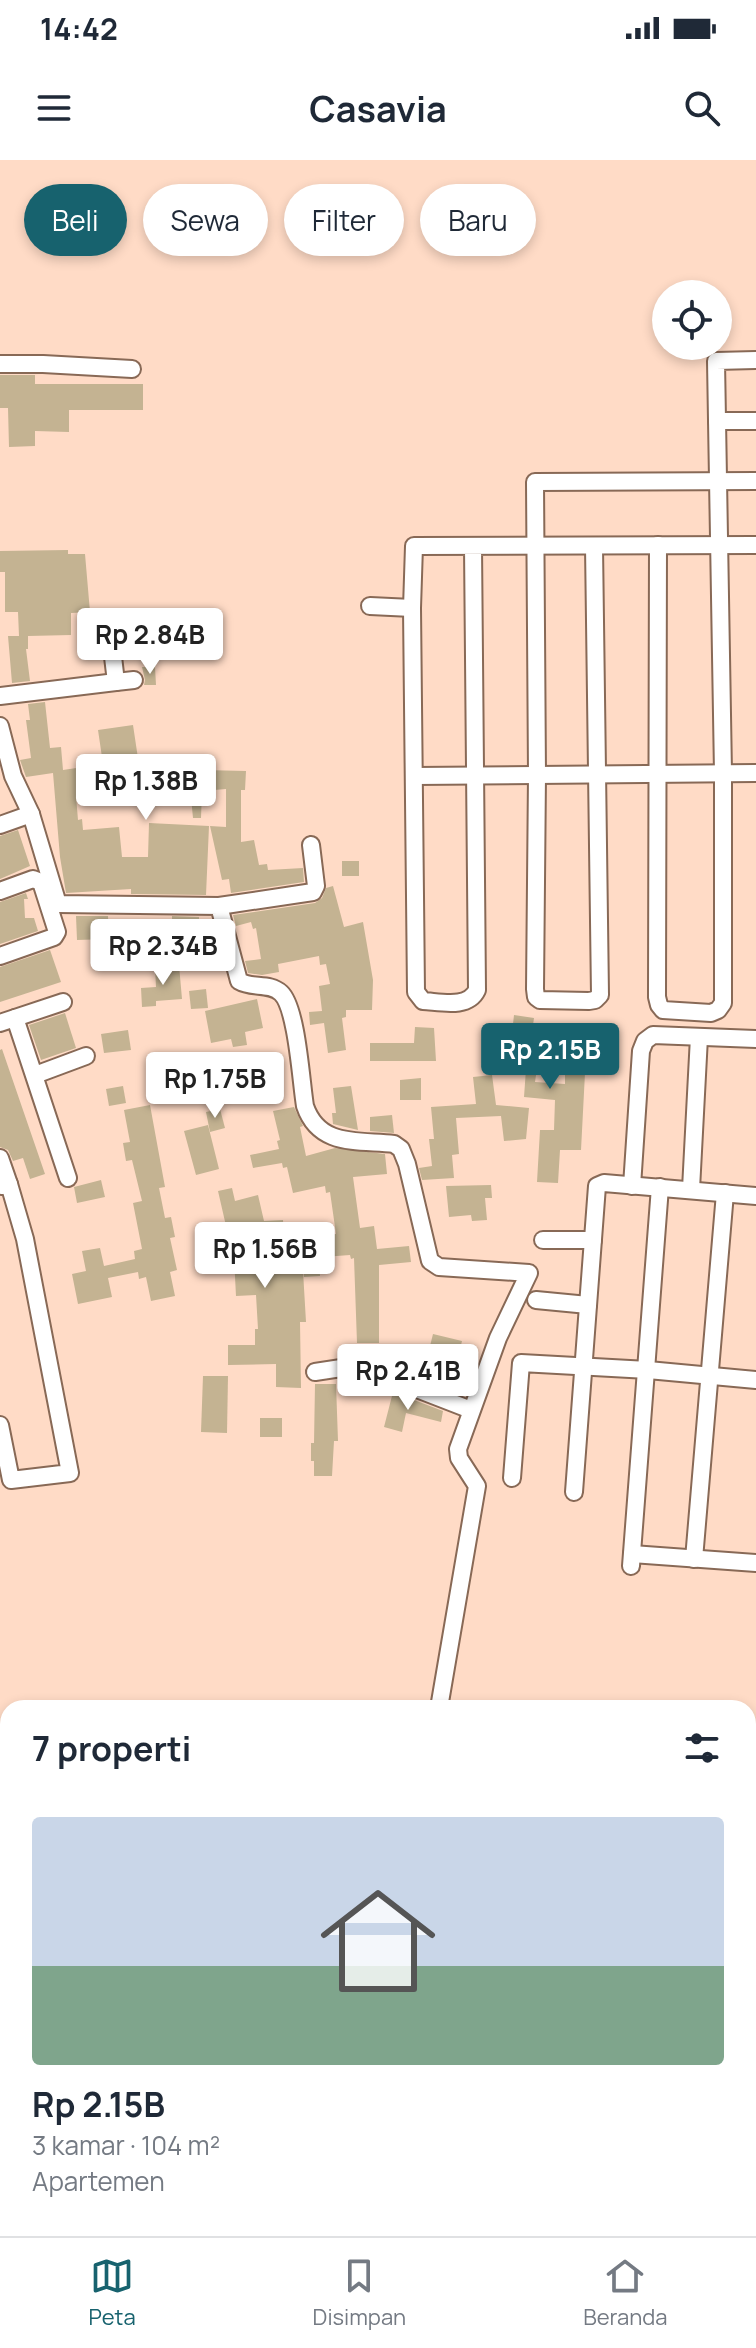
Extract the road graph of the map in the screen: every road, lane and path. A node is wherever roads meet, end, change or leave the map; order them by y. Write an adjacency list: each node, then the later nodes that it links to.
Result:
1 (756, 360): 4 (street)
2 (0, 364): 3 (street)
3 (132, 369)
4 (717, 421): 5 (street); 6 (street)
5 (756, 421)
6 (718, 481): 7 (street); 9 (street); 12 (street)
7 (756, 481)
8 (658, 545): 9 (street); 13 (street); 24 (street)
9 (719, 545): 10 (street); 21 (street)
10 (756, 545)
11 (473, 546): 12 (street); 15 (street); 25 (street)
12 (535, 546): 13 (street); 26 (street)
13 (594, 546): 23 (street)
14 (370, 606): 15 (street)
15 (412, 608): 27 (street)
16 (93, 642): 18 (street)
17 (134, 680): 18 (street)
18 (116, 682): 19 (street)
19 (0, 696)
20 (0, 726): 28 (street)
21 (723, 773): 22 (street); 24 (street); 24 (street)
22 (756, 773)
23 (598, 774): 24 (street); 26 (street); 26 (street)
24 (657, 774)
25 (475, 775): 26 (street); 27 (street); 27 (street)
26 (537, 775)
27 (415, 776)
28 (31, 814): 29 (street); 32 (street)
29 (0, 825)
30 (311, 845): 32 (street)
31 (0, 891): 33 (street)
32 (219, 906): 57 (street)
33 (0, 956)
34 (63, 1002): 35 (street)
35 (8, 1021): 39 (street)
36 (699, 1037): 37 (street); 43 (street); 45 (street)
37 (756, 1039)
38 (86, 1056): 39 (street)
39 (35, 1075): 41 (street)
40 (0, 1158): 42 (street)
41 (68, 1178)
42 (4, 1186): 58 (street)
43 (632, 1186): 44 (street); 49 (street)
44 (660, 1187): 45 (street); 53 (street)
45 (691, 1189): 46 (street)
46 (725, 1193): 47 (street); 55 (street)
47 (756, 1196)
48 (543, 1240): 49 (street)
49 (593, 1240): 51 (street)
50 (536, 1300): 51 (street)
51 (588, 1305): 52 (street)
52 (584, 1366): 53 (street); 59 (street); 60 (street)
53 (648, 1370): 55 (street); 61 (street)
54 (315, 1372): 57 (street)
55 (710, 1377): 56 (street); 61 (street)
56 (756, 1380)
57 (471, 1410): 63 (street)
58 (0, 1425)
59 (512, 1478)
60 (574, 1492)
61 (694, 1559): 62 (street)
62 (756, 1563)
63 (440, 1700)

